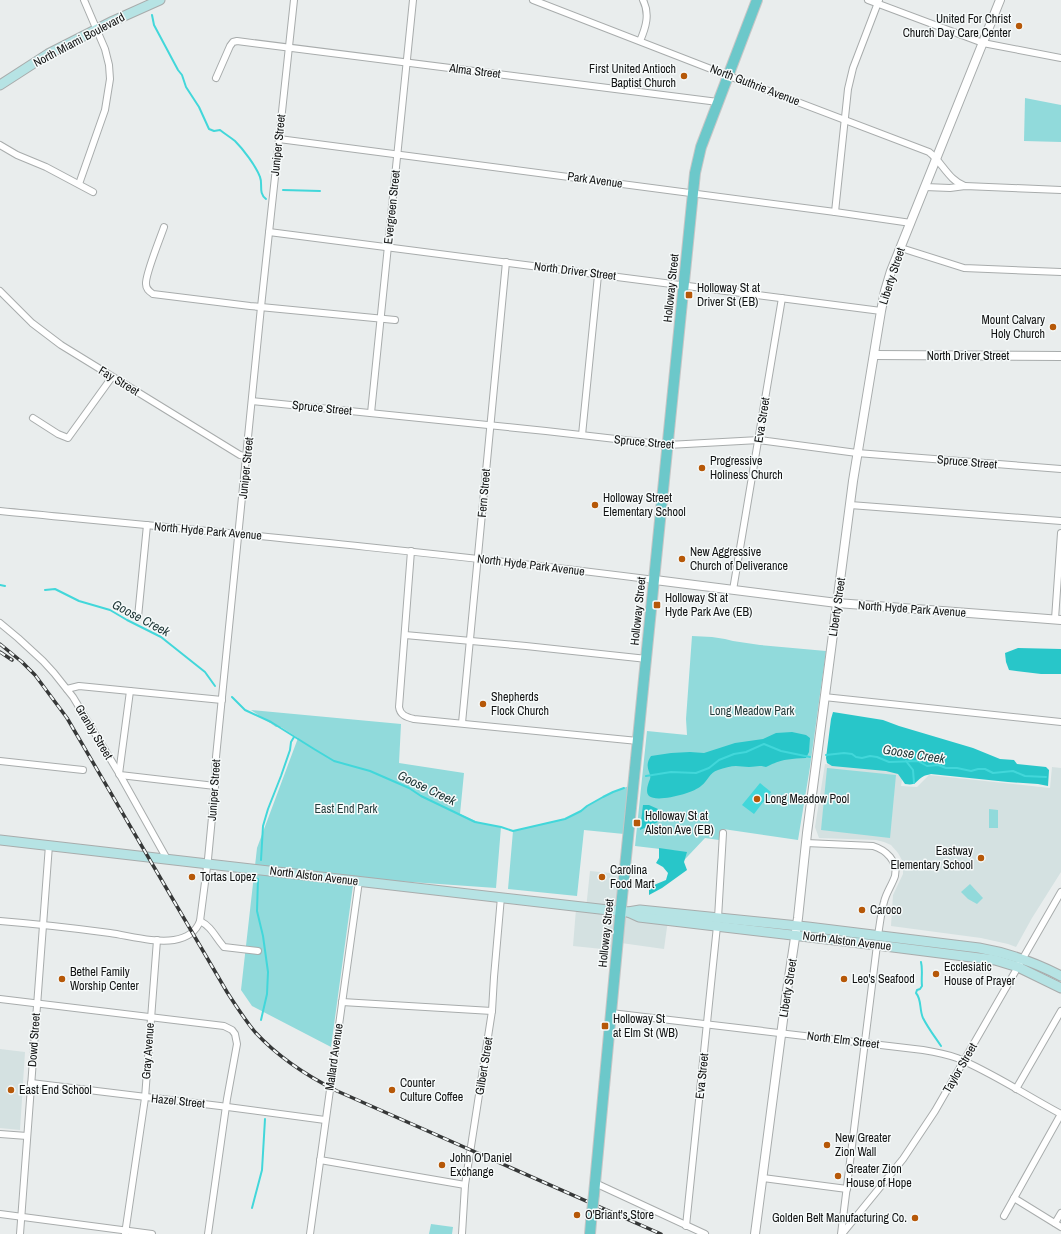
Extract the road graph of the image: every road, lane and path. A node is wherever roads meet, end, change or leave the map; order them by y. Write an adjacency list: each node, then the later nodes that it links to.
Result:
1 (84, 0): 11 (street)
2 (160, 0): 11 (main road, North Miami Boulevard)
3 (294, 0): 14 (street, Juniper Street)
4 (413, 0): 16 (street, Evergreen Street)
5 (533, 0): 12 (street, North Guthrie Avenue)
6 (643, 0): 12 (street)
7 (757, 0): 17 (main road, Holloway Street)
8 (868, 0): 10 (street)
9 (1000, 0): 13 (street, Liberty Street)
10 (878, 2): 13 (street); 21 (street)
11 (97, 28): 19 (main road, North Miami Boulevard); 26 (street)
12 (640, 41): 17 (street, North Guthrie Avenue)
13 (983, 43): 15 (street); 25 (street, Liberty Street)
14 (289, 47): 16 (street, Alma Street); 18 (street, Alma Street); 22 (street, Juniper Street)
15 (1061, 58)
16 (407, 63): 20 (street, Alma Street); 24 (street, Evergreen Street)
17 (729, 76): 20 (main road, Holloway Street); 21 (street, North Guthrie Avenue)
18 (216, 78)
19 (0, 85)
20 (718, 102): 31 (main road, Holloway Street)
21 (845, 120): 25 (street, North Guthrie Avenue); 32 (street)
22 (279, 139): 24 (street, Park Avenue); 35 (street, Juniper Street)
23 (0, 144): 26 (street)
24 (398, 155): 31 (street, Park Avenue); 36 (street, Evergreen Street)
25 (937, 159): 27 (street, North Guthrie Avenue); 28 (street, Liberty Street)
26 (79, 184): 30 (street)
27 (965, 186): 28 (street); 29 (street)
28 (925, 187): 33 (street, Liberty Street)
29 (1061, 190)
30 (93, 192)
31 (694, 193): 32 (street, Park Avenue); 41 (main road, Holloway Street)
32 (836, 212): 33 (street, Park Avenue)
33 (911, 222): 37 (street, Liberty Street)
34 (164, 227): 44 (street)
35 (269, 232): 36 (street, North Driver Street); 44 (street, Juniper Street)
36 (388, 247): 38 (street, North Driver Street); 46 (street, Evergreen Street)
37 (901, 248): 39 (street); 45 (street, Liberty Street)
38 (506, 262): 40 (street, North Driver Street); 54 (street, Fern Street)
39 (1061, 272)
40 (598, 274): 41 (street, North Driver Street); 55 (street)
41 (684, 286): 43 (street, North Driver Street); 57 (main road, Holloway Street)
42 (0, 291): 50 (street, Fay Street)
43 (782, 298): 45 (street, North Driver Street); 56 (street, Eva Street)
44 (261, 307): 46 (street); 51 (street, Juniper Street)
45 (881, 311): 48 (street, Liberty Street)
46 (381, 318): 47 (street); 52 (street, Evergreen Street)
47 (395, 320)
48 (874, 355): 49 (street, North Driver Street); 58 (street, Liberty Street)
49 (1061, 356)
50 (112, 377): 53 (street); 59 (street, Fay Street)
51 (252, 401): 52 (street, Spruce Street); 59 (street, Juniper Street)
52 (371, 413): 54 (street, Spruce Street)
53 (33, 418)
54 (490, 425): 55 (street, Spruce Street); 68 (street, Fern Street)
55 (582, 435): 57 (street, Spruce Street)
56 (759, 440): 57 (street, Spruce Street); 58 (street, Spruce Street); 70 (street, Eva Street)
57 (668, 445): 69 (main road, Holloway Street)
58 (857, 453): 60 (street, Spruce Street); 61 (street, Liberty Street)
59 (247, 457): 66 (street, Juniper Street)
60 (1061, 469)
61 (850, 505): 63 (street); 71 (street, Liberty Street)
62 (0, 511): 64 (street, North Hyde Park Avenue)
63 (1061, 521)
64 (147, 525): 66 (street, North Hyde Park Avenue); 72 (street)
65 (1061, 533): 73 (street)
66 (239, 534): 67 (street, North Hyde Park Avenue); 81 (street, Juniper Street)
67 (411, 551): 68 (street, North Hyde Park Avenue); 75 (street)
68 (478, 559): 69 (street, North Hyde Park Avenue); 76 (street, Fern Street)
69 (655, 580): 70 (street, North Hyde Park Avenue); 77 (main road, Holloway Street)
70 (733, 590): 71 (street, North Hyde Park Avenue)
71 (837, 603): 73 (street, North Hyde Park Avenue); 80 (street, Liberty Street)
72 (138, 617)
73 (1058, 620)
74 (0, 623): 78 (street, Granby Street)
75 (405, 635): 76 (street); 83 (street)
76 (470, 641): 77 (street); 83 (street, Fern Street)
77 (646, 659): 84 (main road, Holloway Street)
78 (67, 689): 79 (street); 87 (street, Granby Street)
79 (130, 691): 81 (street); 87 (street)
80 (824, 697): 82 (street); 91 (street, Liberty Street)
81 (222, 700): 88 (street, Juniper Street)
82 (1061, 722)
83 (462, 723): 84 (street)
84 (638, 741): 98 (main road, Holloway Street)
85 (0, 761): 86 (street)
86 (83, 770)
87 (119, 775): 88 (street); 93 (street, Granby Street)
88 (215, 786): 94 (street, Juniper Street)
89 (723, 833): 101 (street, Eva Street)
90 (0, 840): 92 (main road, North Alston Avenue)
91 (806, 843): 103 (street, Liberty Street); 104 (street)
92 (49, 846): 93 (main road, North Alston Avenue); 102 (street, Dowd Street)
93 (167, 859): 94 (main road, North Alston Avenue)
94 (207, 864): 95 (main road, North Alston Avenue); 100 (street, Juniper Street)
95 (359, 881): 97 (main road, North Alston Avenue); 113 (street, Mallard Avenue)
96 (1061, 892): 108 (street, Taylor Street)
97 (501, 897): 98 (main road, North Alston Avenue); 115 (street, Gilbert Street)
98 (624, 911): 101 (main road, North Alston Avenue); 117 (main road, Holloway Street)
99 (0, 921): 102 (street)
100 (200, 921): 105 (street, Juniper Street); 107 (street)
101 (718, 922): 103 (main road, North Alston Avenue); 119 (street, Eva Street)
102 (44, 925): 105 (street); 114 (street, Dowd Street)
103 (796, 931): 104 (main road, North Alston Avenue); 106 (main road, North Alston Avenue); 120 (street, Liberty Street)
104 (878, 935): 108 (main road, North Alston Avenue)
105 (157, 940): 118 (street, Gray Avenue)
106 (877, 945): 109 (main road, North Alston Avenue); 121 (street)
107 (258, 951)
108 (1023, 958): 109 (street, Taylor Street); 110 (main road, North Alston Avenue)
109 (1018, 967): 111 (main road, North Alston Avenue); 122 (street, Taylor Street)
110 (1061, 976)
111 (1061, 988)
112 (0, 1000): 114 (street)
113 (342, 1002): 115 (street); 128 (street, Mallard Avenue)
114 (37, 1004): 118 (street); 123 (street, Dowd Street)
115 (492, 1011): 134 (street, Gilbert Street)
116 (1061, 1012): 124 (street)
117 (611, 1013): 119 (street, North Elm Street); 133 (main road, Holloway Street)
118 (150, 1018): 125 (street, Gray Avenue); 126 (street)
119 (707, 1024): 120 (street, North Elm Street); 142 (street, Eva Street)
120 (781, 1032): 121 (street, North Elm Street); 132 (street, Liberty Street)
121 (865, 1043): 122 (street, North Elm Street); 135 (street)
122 (964, 1061): 124 (street, North Elm Street); 153 (street, Taylor Street)
123 (31, 1083): 125 (street, Hazel Street); 130 (street, Dowd Street)
124 (1016, 1089): 127 (street, North Elm Street)
125 (145, 1098): 126 (street, Hazel Street); 144 (street, Gray Avenue)
126 (226, 1107): 128 (street, Hazel Street); 147 (street)
127 (1061, 1114): 136 (street)
128 (325, 1120): 131 (street, Mallard Avenue)
129 (0, 1134): 130 (street)
130 (27, 1136): 140 (street, Dowd Street)
131 (320, 1160): 134 (street); 148 (street, Mallard Avenue)
132 (763, 1178): 135 (street); 152 (street, Liberty Street)
133 (595, 1183): 142 (street); 150 (main road, Holloway Street, bridge)
134 (466, 1185): 149 (street, Gilbert Street)
135 (847, 1189): 153 (street)
136 (1014, 1198): 139 (street); 141 (street)
137 (1061, 1213): 141 (street)
138 (0, 1214): 140 (street)
139 (1004, 1216)
140 (21, 1217): 144 (street); 145 (street, Dowd Street)
141 (1055, 1223): 143 (street)
142 (686, 1226): 151 (street)
143 (1061, 1227)
144 (125, 1232): 146 (street)
145 (20, 1234)
146 (152, 1234)
147 (208, 1234)
148 (310, 1234)
149 (462, 1234)
150 (590, 1234)
151 (705, 1234)
152 (755, 1234)
153 (841, 1234)

